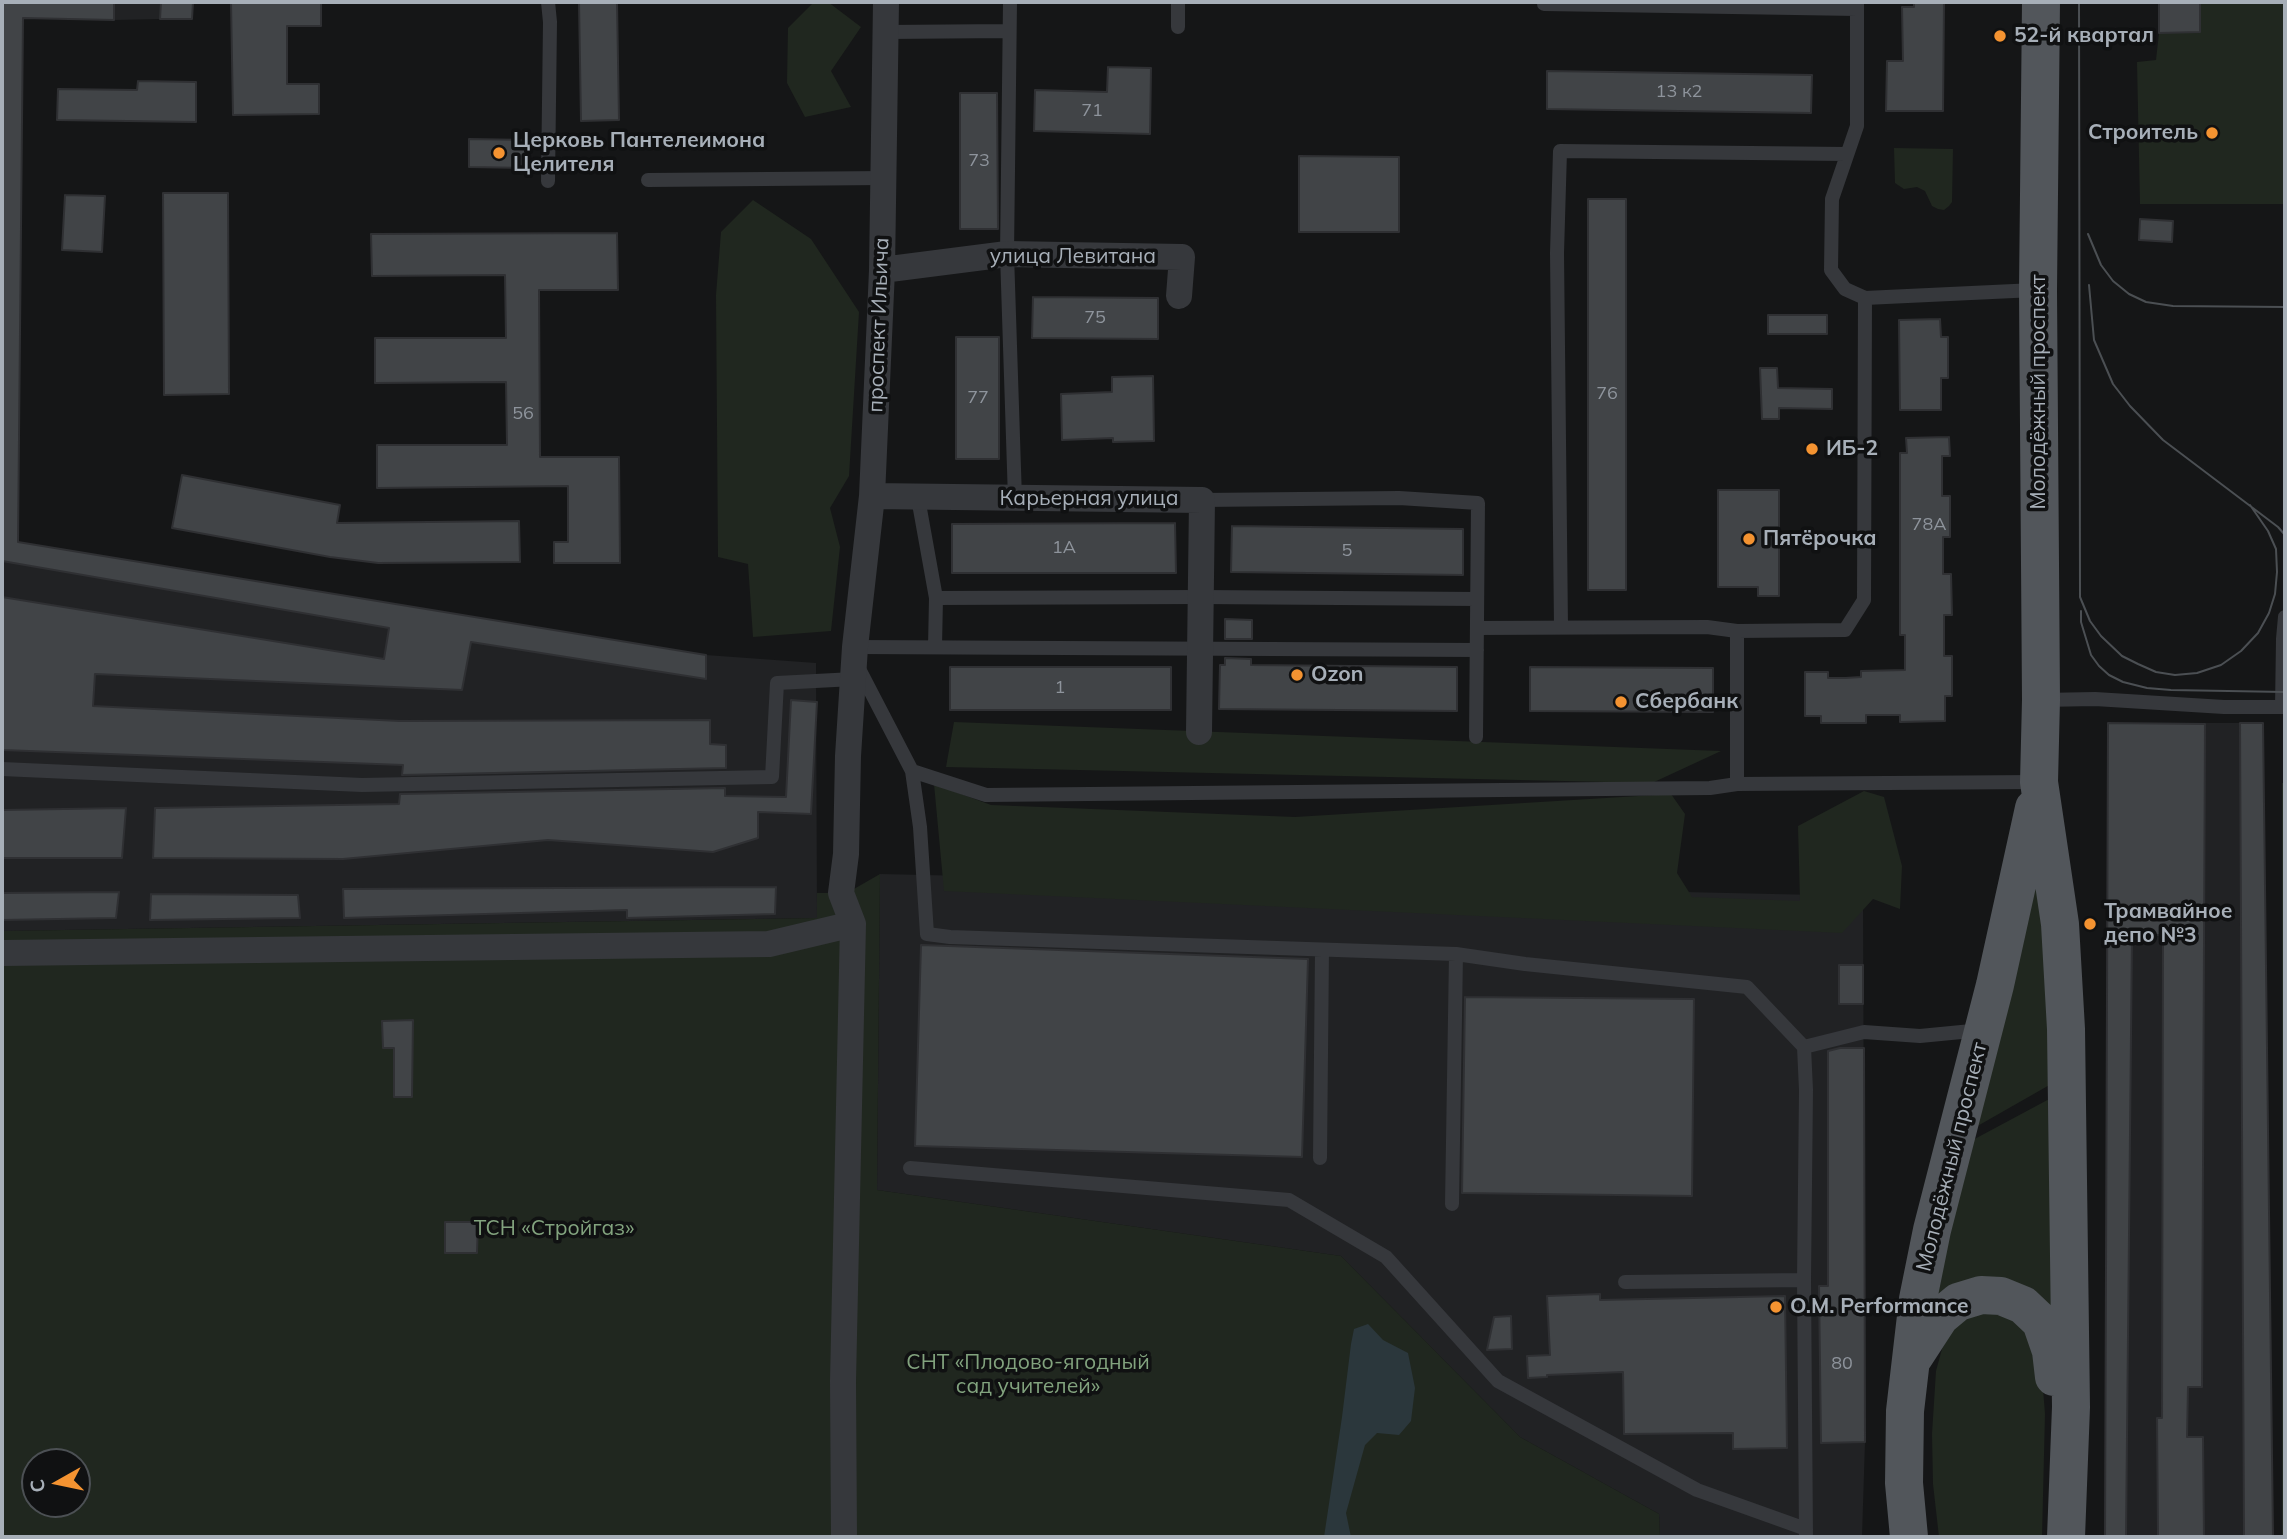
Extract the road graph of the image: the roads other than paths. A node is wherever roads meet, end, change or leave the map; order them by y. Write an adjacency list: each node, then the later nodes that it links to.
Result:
1 (548, 2): 14 (lane)
2 (886, 2): 10 (street, проспект Ильича)
3 (1010, 2): 9 (lane)
4 (1178, 2): 8 (lane)
5 (2041, 2): 17 (main road, Молодёжный проспект)
6 (1544, 4): 7 (lane)
7 (1857, 6): 11 (lane)
8 (1178, 27)
9 (1009, 30): 10 (lane); 15 (lane)
10 (886, 32): 12 (street, проспект Ильича)
11 (1846, 154): 19 (lane); 28 (lane)
12 (885, 178): 13 (lane); 16 (street, проспект Ильича)
13 (648, 180)
14 (548, 181)
15 (1007, 254): 16 (street, улица Левитана); 18 (street, улица Левитана); 22 (lane)
16 (882, 270): 20 (street, проспект Ильича)
17 (2038, 290): 19 (lane); 35 (main road, Молодёжный проспект)
18 (1179, 296)
19 (1865, 298): 30 (lane)
20 (872, 496): 21 (street, Карьерная улица); 34 (street, проспект Ильича)
21 (918, 498): 22 (street, Карьерная улица); 25 (lane)
22 (1015, 499): 23 (street, Карьерная улица)
23 (1202, 500): 24 (street, Карьерная улица); 26 (lane)
24 (1200, 597): 25 (lane); 26 (lane); 32 (street, Карьерная улица)
25 (936, 598): 31 (lane)
26 (1477, 599): 29 (lane)
27 (2285, 617): 36 (lane)
28 (1561, 627): 29 (lane); 30 (lane)
29 (1477, 628): 33 (lane)
30 (1737, 631): 42 (lane)
31 (934, 647): 32 (lane); 34 (lane)
32 (1199, 648): 33 (lane); 37 (street, Карьерная улица)
33 (1477, 650): 38 (lane)
34 (855, 662): 39 (lane); 40 (lane); 43 (street, проспект Ильича)
35 (2041, 700): 36 (lane); 41 (main road, Молодёжный проспект)
36 (2284, 707)
37 (1199, 732)
38 (1476, 737)
39 (2, 769)
40 (912, 771): 42 (lane); 44 (lane)
41 (2039, 782): 42 (lane); 47 (main road, Молодёжный проспект); 55 (main road, Молодёжный проспект)
42 (1737, 784)
43 (853, 924): 45 (street); 57 (street)
44 (1322, 950): 46 (lane); 49 (lane)
45 (2, 953)
46 (1456, 954): 48 (lane); 51 (lane)
47 (1984, 1030): 48 (lane); 54 (main road, Молодёжный проспект)
48 (1804, 1046): 52 (lane)
49 (1320, 1158)
50 (910, 1168): 56 (lane)
51 (1452, 1205)
52 (1804, 1280): 53 (lane); 56 (lane)
53 (1625, 1282)
54 (1911, 1362): 55 (main road); 58 (main road, Молодёжный проспект)
55 (2071, 1439): 59 (main road, Молодёжный проспект)
56 (1806, 1533)
57 (844, 1537)
58 (1909, 1537)
59 (2066, 1537)

